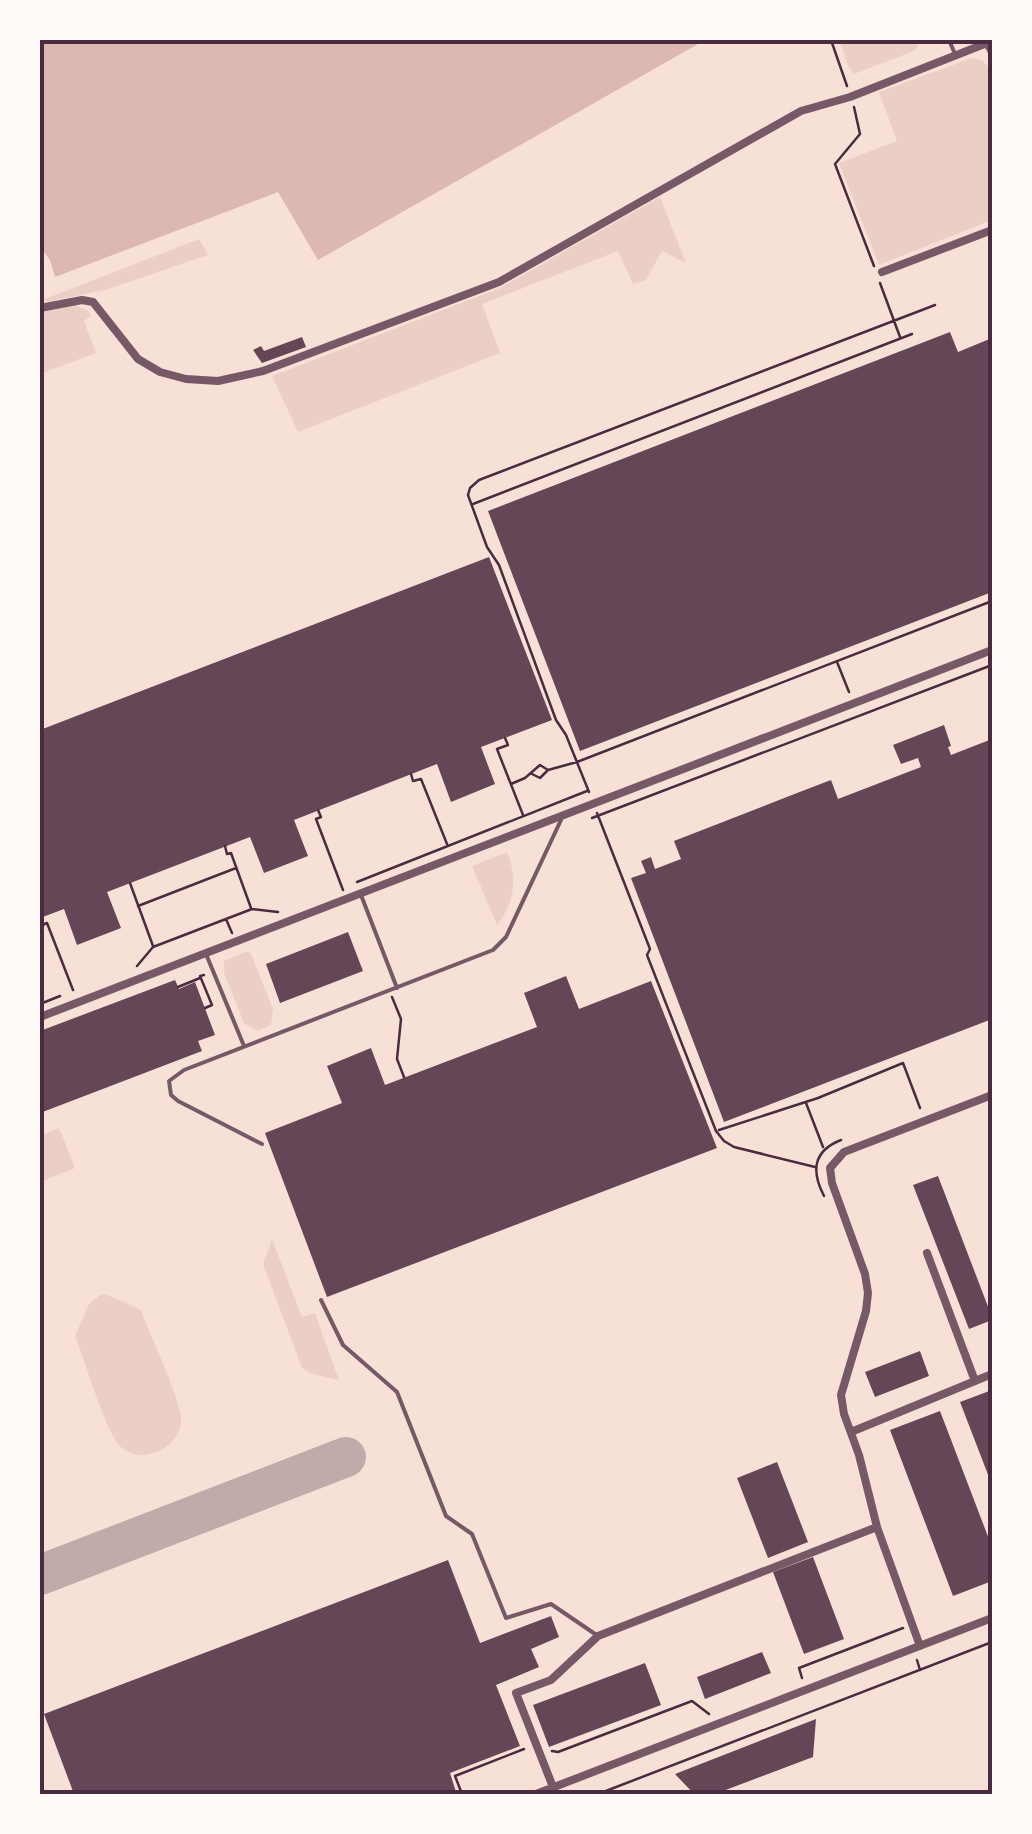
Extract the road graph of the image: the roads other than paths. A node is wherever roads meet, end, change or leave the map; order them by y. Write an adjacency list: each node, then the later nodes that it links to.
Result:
1 (950, 40): 3 (lane)
2 (989, 45): 3 (street)
3 (956, 56): 6 (street)
4 (992, 230): 5 (street)
5 (882, 272)
6 (40, 308)
7 (992, 650): 8 (street)
8 (563, 816): 9 (street); 11 (lane)
9 (361, 894): 10 (street); 11 (lane)
10 (206, 954): 12 (street); 13 (lane)
11 (396, 988): 13 (lane)
12 (40, 1017)
13 (244, 1047): 15 (lane)
14 (992, 1095): 20 (street)
15 (262, 1144)
16 (927, 1252): 19 (street)
17 (321, 1300): 23 (lane)
18 (992, 1374): 19 (street)
19 (976, 1381): 20 (street)
20 (851, 1432): 21 (street)
21 (877, 1528): 23 (street); 24 (street)
22 (992, 1618): 24 (street)
23 (598, 1636): 25 (street)
24 (920, 1646): 25 (street)
25 (553, 1788): 26 (street)
26 (536, 1794)

